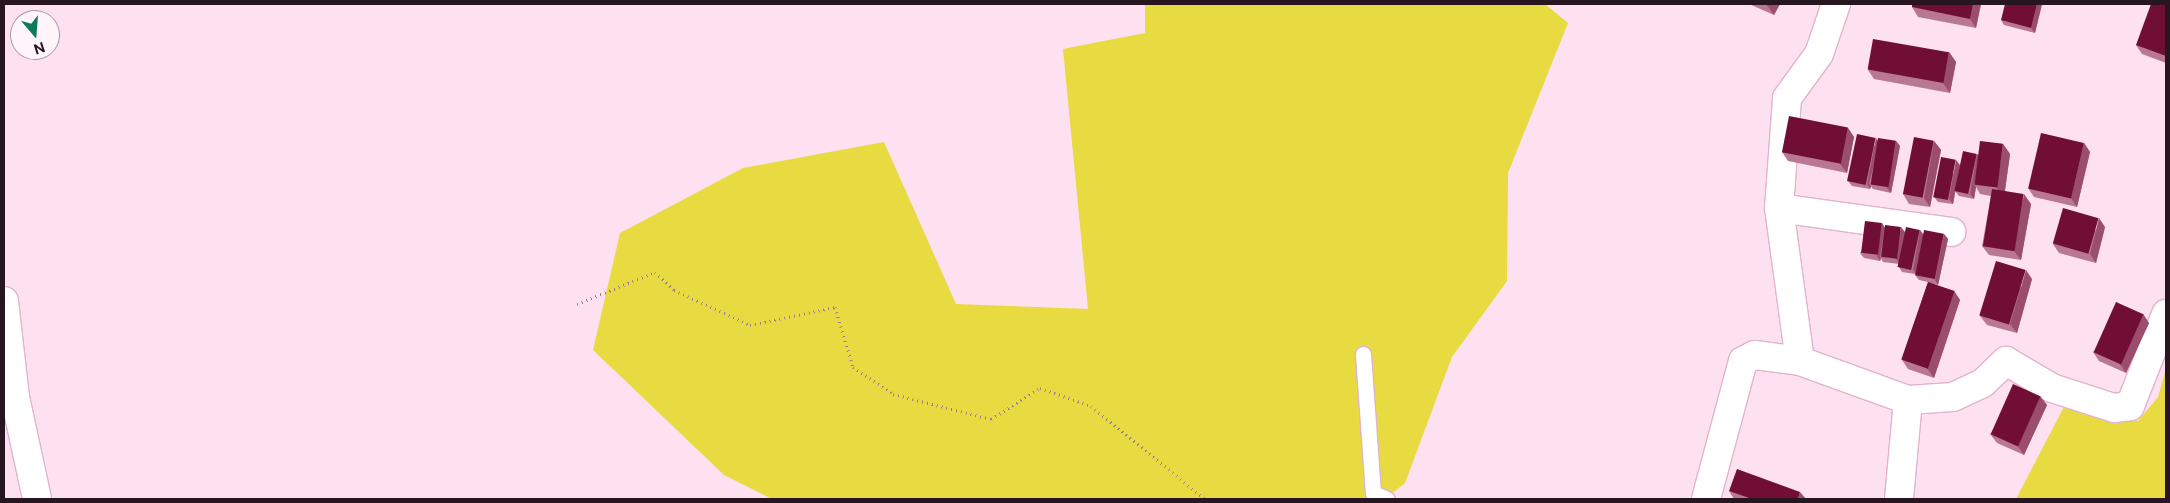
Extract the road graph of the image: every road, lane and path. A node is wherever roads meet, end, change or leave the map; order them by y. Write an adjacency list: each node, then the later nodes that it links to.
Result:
1 (1836, 4): 2 (street)
2 (1779, 208): 3 (street); 8 (street)
3 (1951, 232)
4 (4, 301): 11 (street)
5 (577, 304): 12 (path)
6 (2166, 314): 9 (street)
7 (1363, 354): 10 (lane)
8 (1800, 361): 9 (street); 14 (street)
9 (1908, 400): 15 (street)
10 (1367, 496): 13 (lane)
11 (37, 499)
12 (1205, 499)
13 (1387, 499)
14 (1706, 499)
15 (1899, 499)

